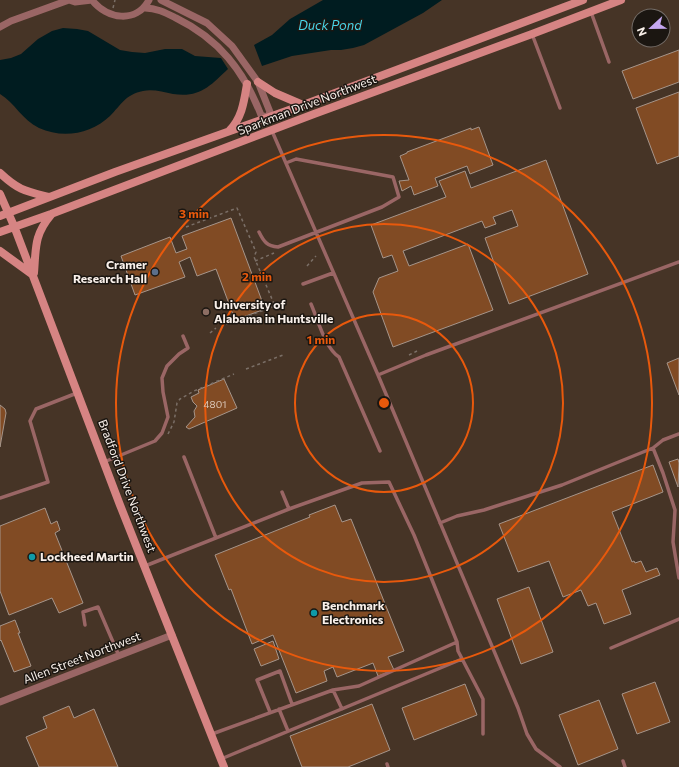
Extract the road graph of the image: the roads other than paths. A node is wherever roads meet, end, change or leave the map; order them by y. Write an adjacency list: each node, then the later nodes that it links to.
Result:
1 (69, 0): 2 (street); 9 (street)
2 (92, 0): 7 (street)
3 (149, 0): 7 (street)
4 (161, 0): 12 (street)
5 (583, 0): 14 (main road, Sparkman Drive Northwest)
6 (621, 0): 8 (main road, Sparkman Drive Northwest)
7 (145, 8): 13 (street)
8 (591, 12): 10 (main road, Sparkman Drive Northwest); 11 (lane)
9 (0, 27)
10 (532, 34): 15 (lane); 17 (main road, Sparkman Drive Northwest)
11 (609, 62)
12 (258, 82): 14 (main road); 16 (street)
13 (247, 84): 16 (street); 18 (main road)
14 (303, 105): 16 (main road, Sparkman Drive Northwest)
15 (560, 108)
16 (267, 118): 17 (street); 18 (main road, Sparkman Drive Northwest)
17 (272, 131): 19 (lane); 24 (main road, Sparkman Drive Northwest)
18 (228, 132): 22 (main road, Sparkman Drive Northwest)
19 (286, 163): 29 (lane); 29 (lane)
20 (0, 173): 22 (main road)
21 (0, 194): 23 (main road, Bradford Drive Northwest)
22 (49, 196): 23 (main road, Sparkman Drive Northwest)
23 (9, 212): 25 (main road, Sparkman Drive Northwest); 26 (main road, Bradford Drive Northwest)
24 (51, 214): 26 (main road, Sparkman Drive Northwest); 33 (main road)
25 (0, 216)
26 (14, 226): 27 (main road, Sparkman Drive Northwest); 33 (main road, Bradford Drive Northwest)
27 (0, 232)
28 (259, 232): 29 (lane)
29 (316, 232): 32 (lane)
30 (0, 251): 33 (main road)
31 (679, 262): 37 (lane)
32 (333, 273): 34 (lane); 37 (lane)
33 (34, 276): 38 (main road, Bradford Drive Northwest)
34 (304, 284)
35 (311, 304): 41 (lane)
36 (183, 336): 43 (lane)
37 (378, 375): 47 (lane)
38 (78, 392): 43 (main road, Bradford Drive Northwest); 45 (lane)
39 (679, 434): 40 (lane)
40 (653, 448): 47 (lane); 50 (lane)
41 (380, 451)
42 (184, 457): 48 (lane)
43 (104, 462): 49 (main road, Bradford Drive Northwest)
44 (282, 492): 46 (lane)
45 (0, 498)
46 (288, 509): 48 (lane); 54 (lane)
47 (440, 523): 70 (lane)
48 (216, 538): 49 (lane)
49 (145, 566): 53 (main road, Bradford Drive Northwest)
50 (679, 578)
51 (679, 619): 55 (lane)
52 (85, 625): 56 (lane)
53 (172, 635): 56 (street, Allen Street Northwest); 65 (main road, Bradford Drive Northwest)
54 (457, 642): 57 (lane); 58 (lane)
55 (611, 648)
56 (119, 656): 59 (street, Allen Street Northwest)
57 (462, 660): 62 (lane); 66 (lane)
58 (334, 690): 60 (lane); 62 (lane)
59 (0, 702)
60 (292, 704): 61 (lane); 63 (lane)
61 (279, 709): 63 (lane); 64 (lane)
62 (342, 709): 64 (lane)
63 (270, 712): 65 (lane)
64 (288, 731): 67 (lane)
65 (212, 734): 67 (main road, Bradford Drive Northwest)
66 (483, 734)
67 (221, 759): 69 (main road, Bradford Drive Northwest)
68 (623, 761): 71 (lane)
69 (224, 767)
70 (560, 767)
71 (625, 767)

